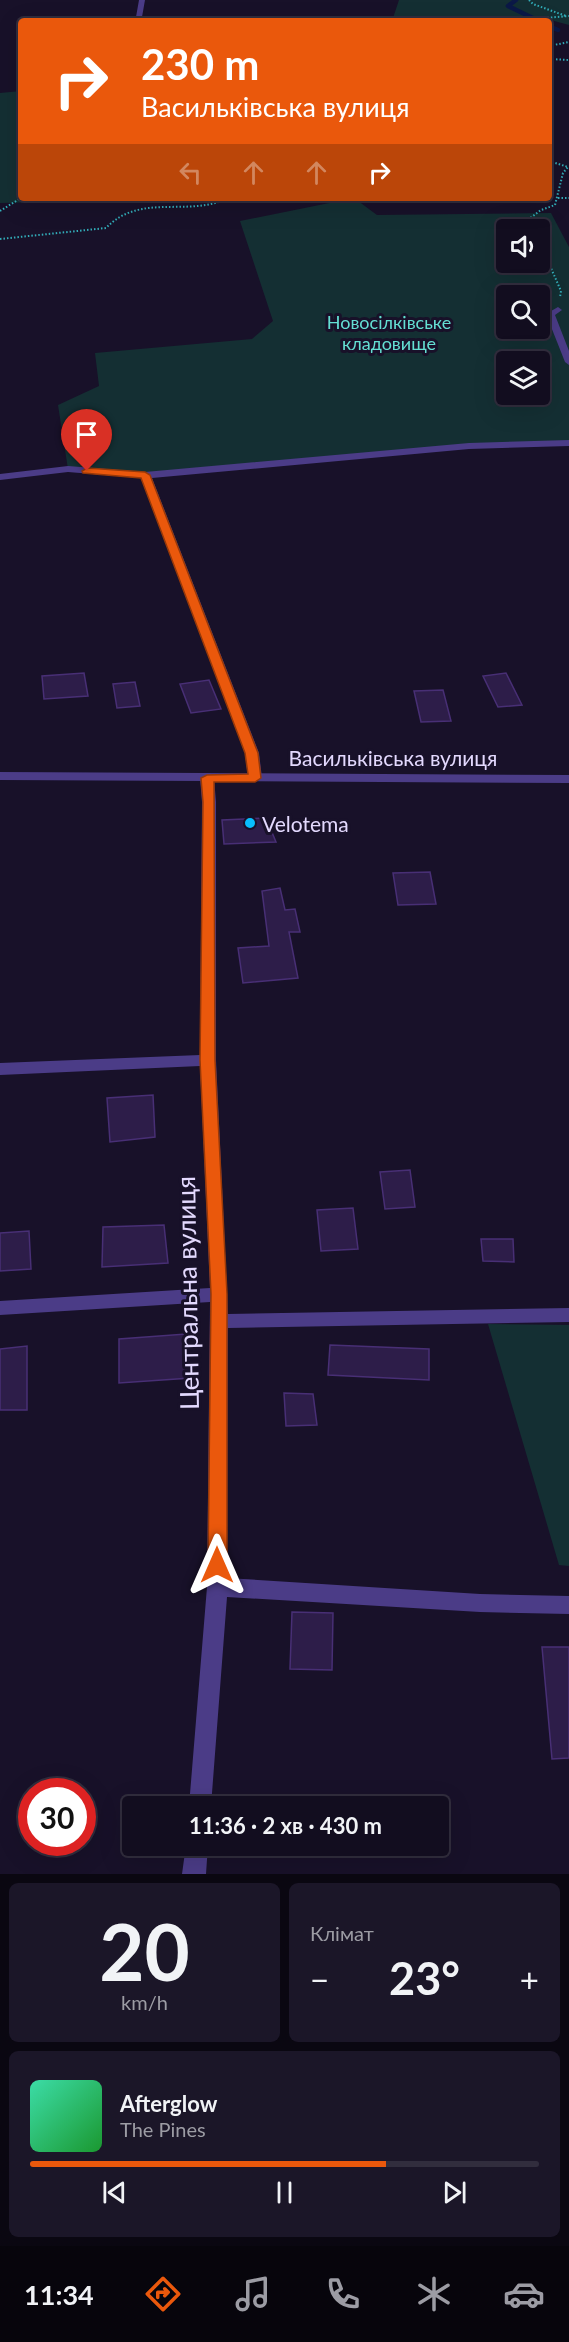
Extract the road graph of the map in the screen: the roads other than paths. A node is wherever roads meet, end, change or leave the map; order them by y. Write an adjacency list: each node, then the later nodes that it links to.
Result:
1 (142, 0): 2 (lane)
2 (140, 18)
3 (558, 310): 4 (lane)
4 (569, 363)
5 (569, 443): 6 (street)
6 (145, 475): 7 (street); 10 (street)
7 (0, 477)
8 (0, 776): 9 (street, Васильківська вулиця)
9 (207, 778): 10 (street, Васильківська вулиця); 12 (street, Центральна вулиця)
10 (255, 778): 11 (street, Васильківська вулиця)
11 (569, 779)
12 (208, 1060): 13 (street); 14 (street, Центральна вулиця)
13 (0, 1069)
14 (219, 1294): 15 (street); 17 (street, Центральна вулиця)
15 (0, 1308)
16 (569, 1315): 17 (street)
17 (218, 1321): 18 (street, Центральна вулиця)
18 (217, 1587): 19 (street); 20 (street, Центральна вулиця)
19 (569, 1605)
20 (201, 1796)
21 (196, 1856): 22 (street)
22 (194, 1874)

